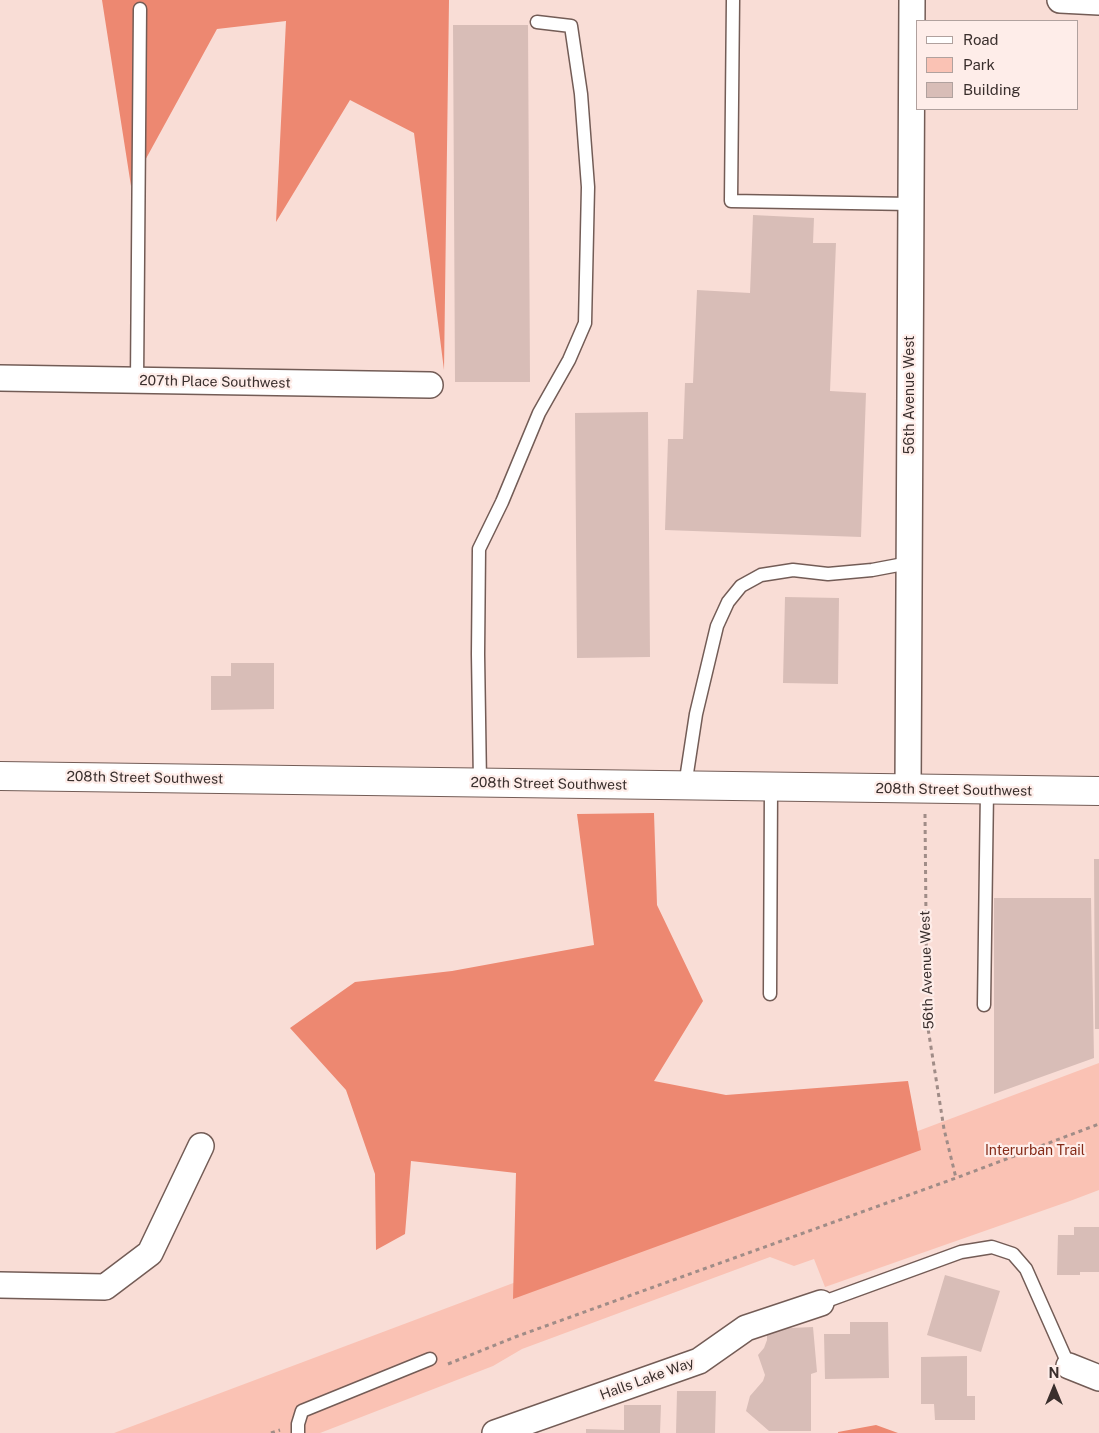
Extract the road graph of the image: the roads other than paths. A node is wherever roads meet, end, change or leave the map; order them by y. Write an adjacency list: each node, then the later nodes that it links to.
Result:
1 (733, 0): 7 (lane)
2 (912, 0): 7 (street, 56th Avenue West)
3 (1060, 0): 4 (street)
4 (1099, 2)
5 (140, 9): 9 (lane)
6 (537, 22): 13 (lane)
7 (911, 204): 11 (street, 56th Avenue West)
8 (0, 378): 9 (street, 207th Place Southwest)
9 (137, 381): 10 (street, 207th Place Southwest)
10 (430, 385)
11 (909, 563): 14 (lane); 16 (street, 56th Avenue West)
12 (0, 776): 13 (street, 208th Street Southwest)
13 (480, 783): 14 (street, 208th Street Southwest)
14 (685, 786): 15 (street, 208th Street Southwest)
15 (770, 787): 16 (street, 208th Street Southwest); 19 (lane)
16 (916, 789): 17 (street, 208th Street Southwest)
17 (987, 790): 18 (street, 208th Street Southwest); 20 (lane)
18 (1099, 791)
19 (770, 994)
20 (984, 1005)
21 (201, 1146): 22 (street)
22 (0, 1285)
23 (821, 1303): 25 (lane); 28 (street, Halls Lake Way)
24 (430, 1359): 27 (lane)
25 (1068, 1366): 26 (street)
26 (1099, 1378)
27 (298, 1433)
28 (495, 1433)

